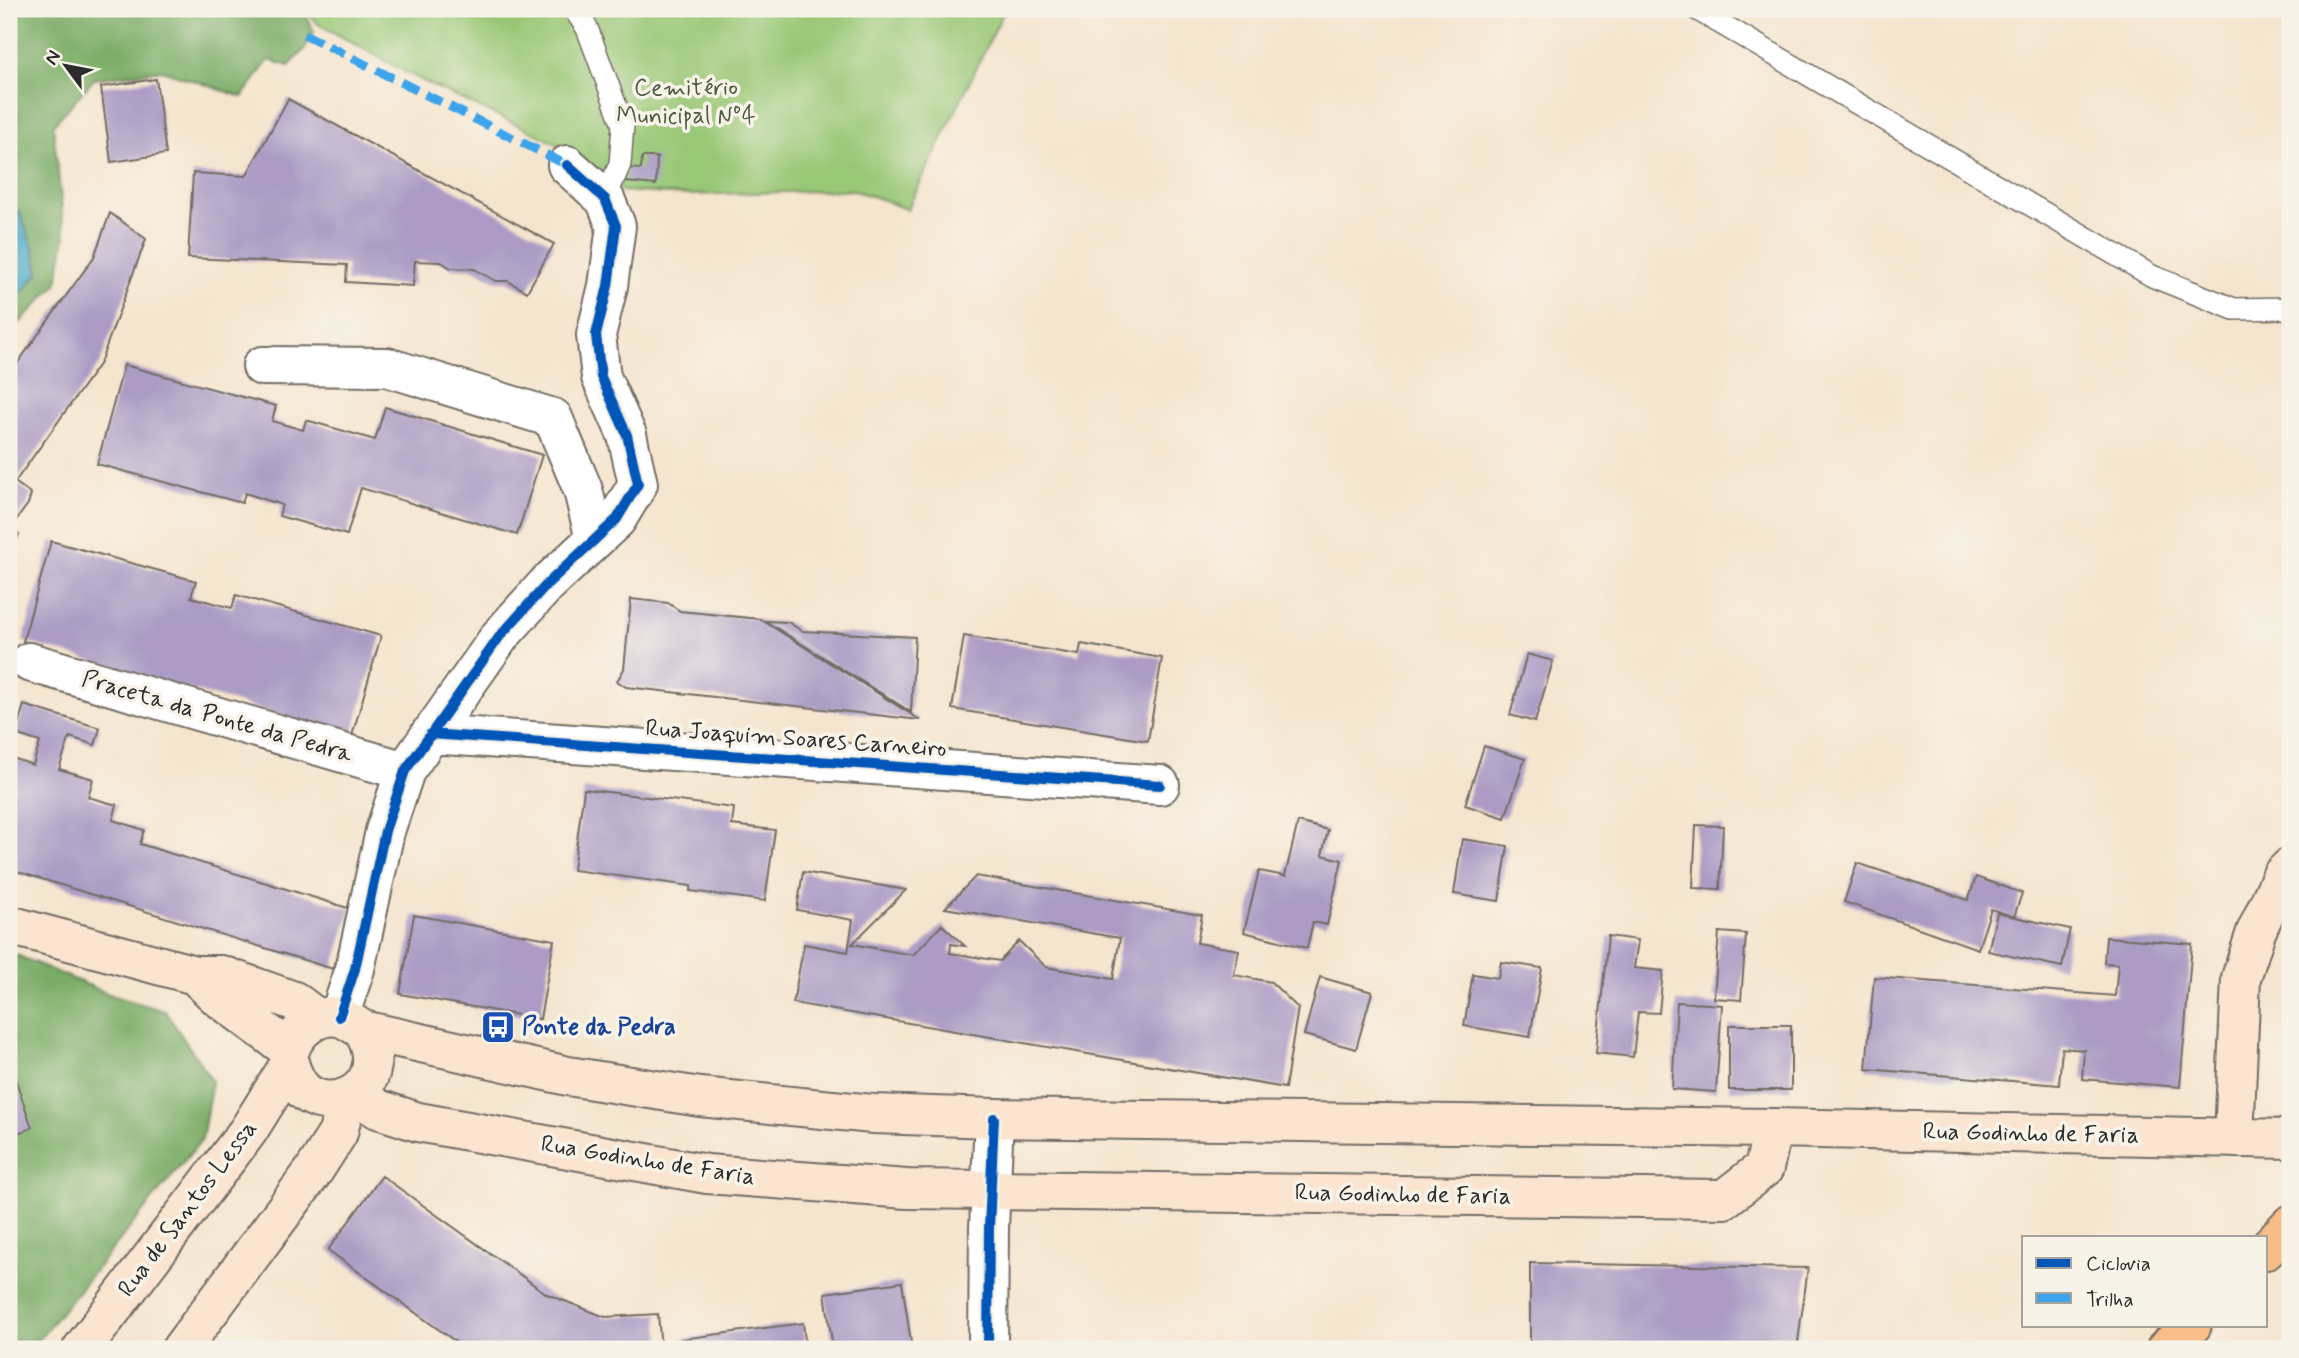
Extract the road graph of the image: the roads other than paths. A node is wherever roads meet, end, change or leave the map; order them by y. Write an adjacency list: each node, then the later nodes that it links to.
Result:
1 (574, 9): 4 (lane)
2 (1696, 9): 5 (lane)
3 (567, 165): 4 (street)
4 (605, 199): 7 (street)
5 (2290, 308)
6 (262, 366): 7 (street)
7 (595, 539): 9 (street)
8 (29, 662): 10 (street, Praceta da Ponte da Pedra)
9 (430, 734): 10 (street); 11 (street, Rua Joaquim Soares Carneiro)
10 (405, 771): 15 (street)
11 (1160, 785)
12 (2290, 867): 20 (main road)
13 (9, 925): 14 (main road, Rua Godinho de Faria)
14 (195, 975): 15 (main road, Rua Godinho de Faria); 16 (main road, Rua Godinho de Faria)
15 (340, 1022): 16 (main road); 17 (main road); 18 (main road, Rua Godinho de Faria)
16 (290, 1058): 17 (main road, Rua Godinho de Faria); 26 (main road, Rua de Santos Lessa)
17 (351, 1096): 22 (main road, Rua Godinho de Faria); 27 (main road)
18 (994, 1118): 19 (main road, Rua Godinho de Faria); 22 (street)
19 (1773, 1128): 20 (main road, Rua Godinho de Faria); 22 (main road, Rua Godinho de Faria)
20 (2234, 1138): 21 (main road, Rua Godinho de Faria)
21 (2289, 1139)
22 (991, 1191): 28 (street)
23 (2290, 1225): 24 (highway)
24 (2268, 1248)
25 (2191, 1326): 29 (highway)
26 (82, 1349)
27 (181, 1349)
28 (988, 1349)
29 (2165, 1349)

